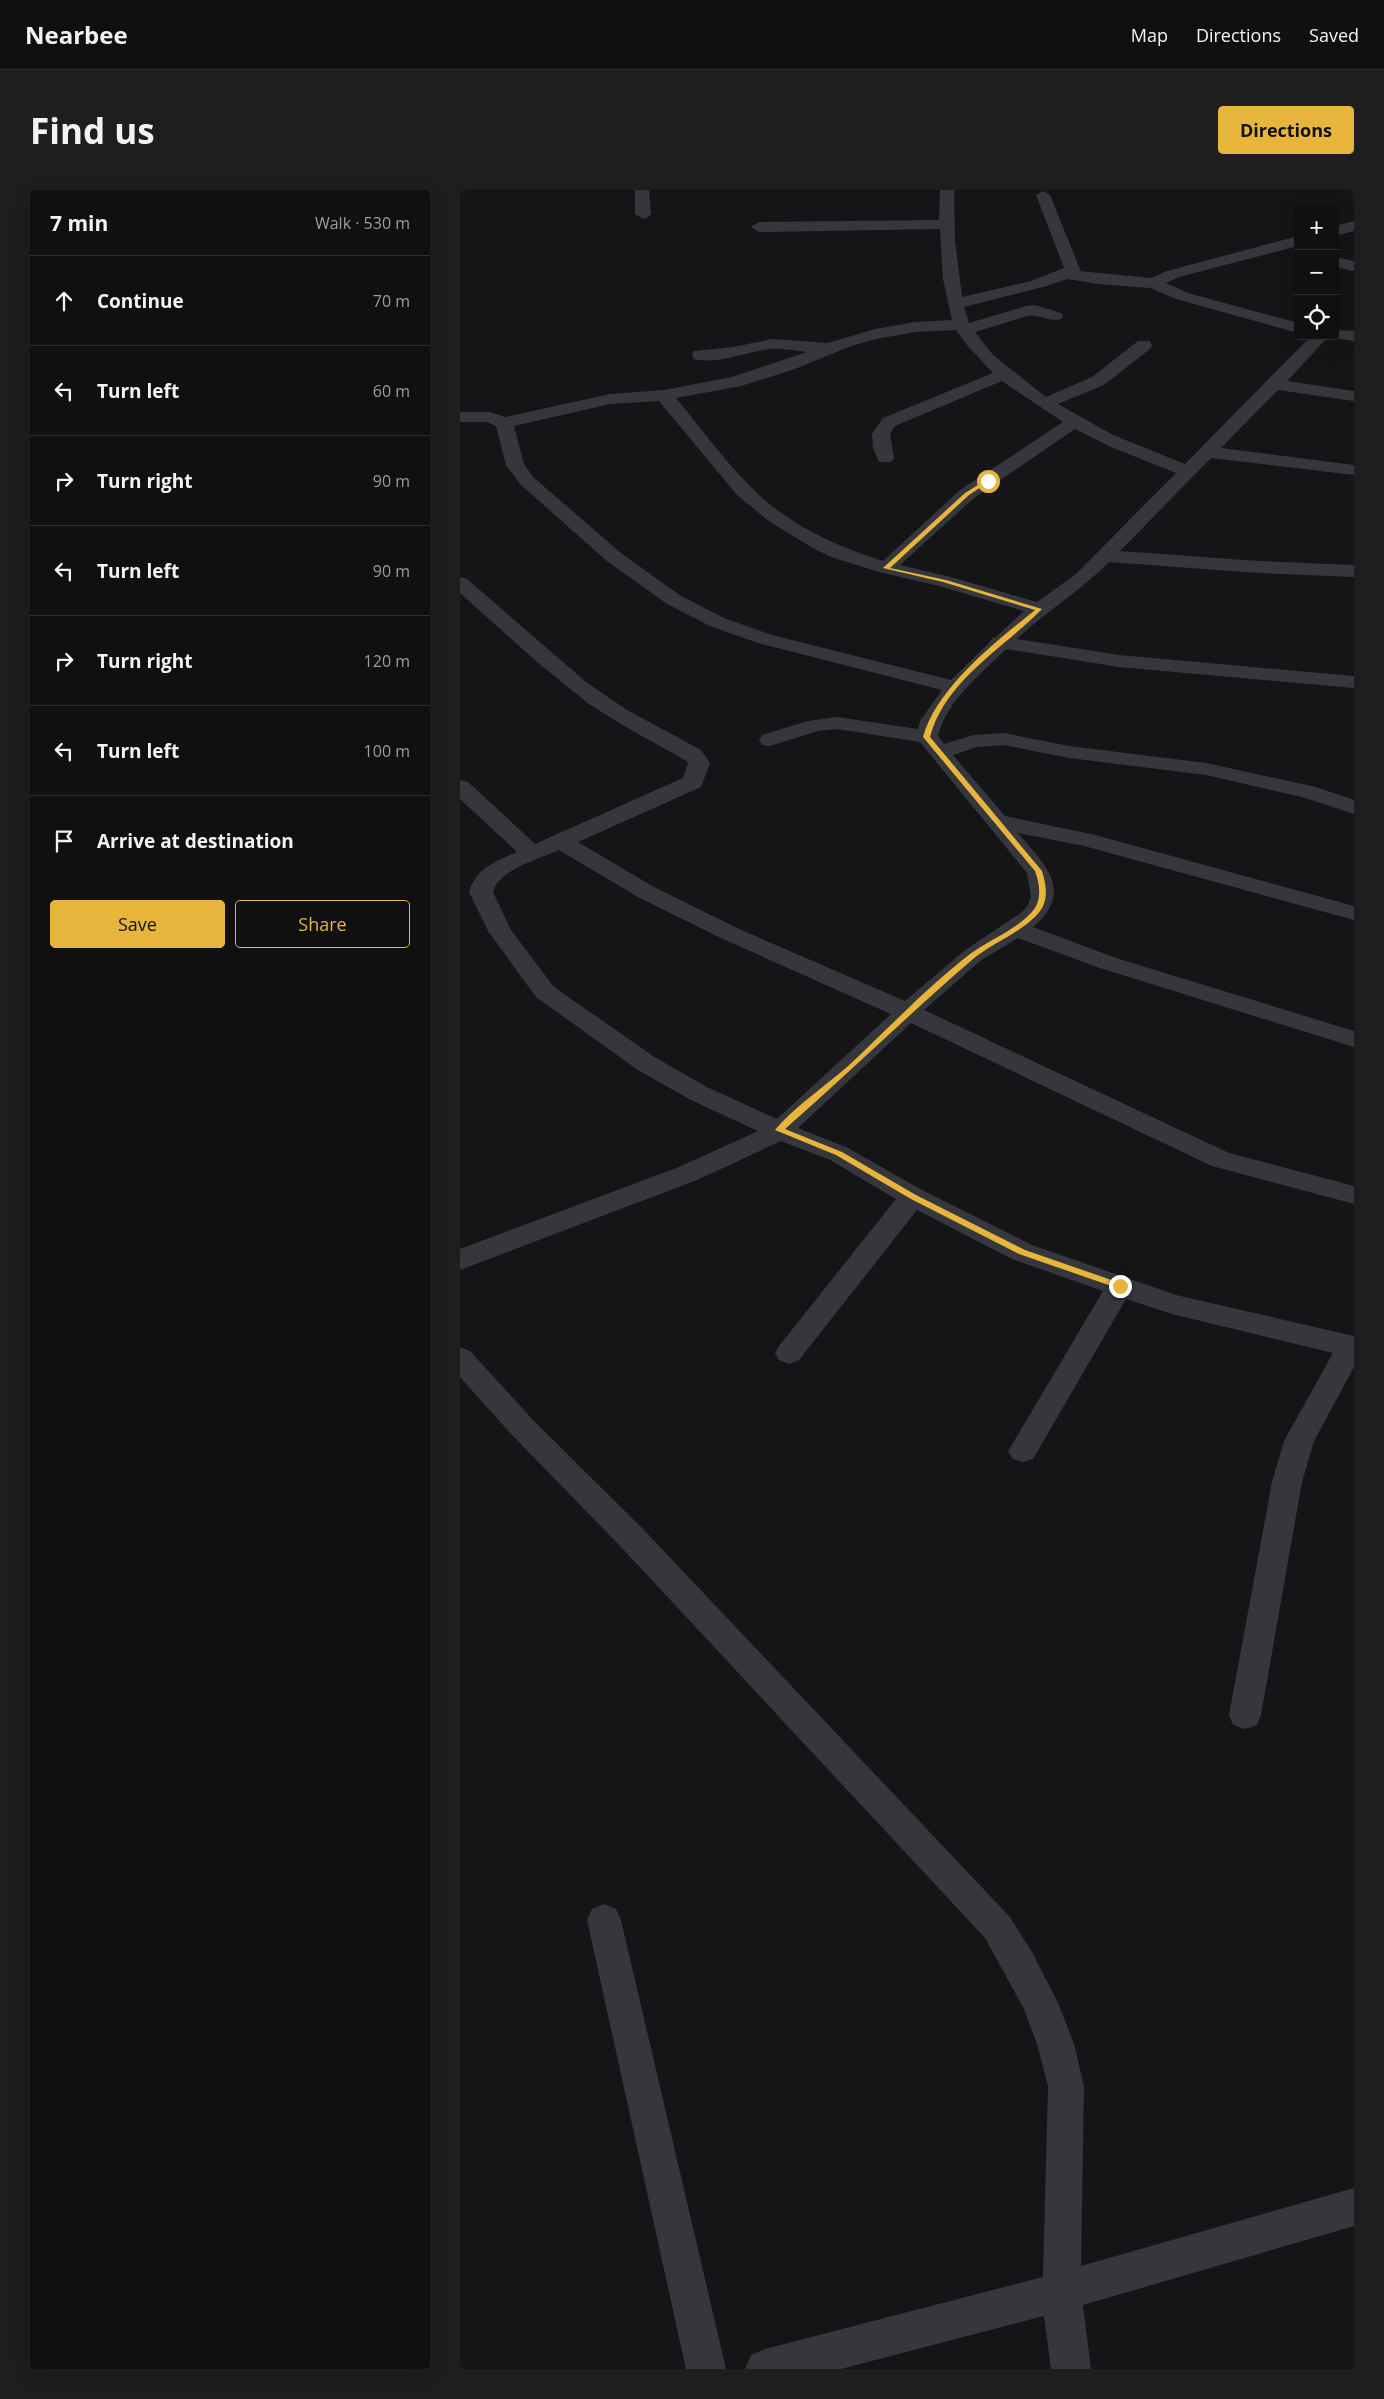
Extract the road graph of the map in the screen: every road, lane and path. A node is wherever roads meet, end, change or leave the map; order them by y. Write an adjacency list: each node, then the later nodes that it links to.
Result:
1 (642, 190): 4 (street)
2 (947, 190): 5 (street)
3 (1044, 195): 14 (street)
4 (643, 214)
5 (947, 224): 7 (street); 16 (street)
6 (1354, 226): 8 (street)
7 (759, 227)
8 (1339, 230)
9 (1294, 242): 10 (street)
10 (1279, 247): 11 (street); 15 (street)
11 (1294, 251)
12 (1339, 263): 13 (street)
13 (1354, 266)
14 (1068, 274): 15 (street); 16 (street)
15 (1153, 283): 18 (street)
16 (955, 304): 19 (street)
17 (1055, 316): 19 (street)
18 (1294, 327)
19 (963, 328): 24 (street); 26 (street)
20 (1339, 335): 21 (street)
21 (1354, 336)
22 (1317, 340): 27 (street)
23 (1144, 345): 30 (street)
24 (828, 348): 25 (street); 28 (street)
25 (700, 355)
26 (1004, 374): 30 (street); 35 (street)
27 (1274, 384): 29 (street); 34 (street)
28 (664, 395): 33 (street); 39 (street)
29 (1354, 396)
30 (1045, 403): 32 (street)
31 (460, 417): 33 (street)
32 (1076, 421): 37 (street); 39 (street)
33 (504, 423): 45 (street)
34 (1206, 452): 36 (street); 37 (street)
35 (885, 458)
36 (1354, 470)
37 (1188, 471): 38 (street)
38 (1105, 556): 40 (street); 42 (street)
39 (886, 568): 42 (street)
40 (1351, 576)
41 (460, 583): 51 (street)
42 (1039, 609): 43 (street)
43 (999, 642): 44 (street); 45 (street)
44 (1354, 682)
45 (955, 687): 47 (street)
46 (770, 740): 47 (street)
47 (933, 745): 49 (street); 50 (street)
48 (460, 787): 52 (street)
49 (1354, 807)
50 (999, 822): 53 (street); 54 (street)
51 (561, 842): 52 (street); 55 (street)
52 (533, 854): 57 (street)
53 (1354, 913)
54 (1015, 928): 55 (street); 56 (street)
55 (908, 1012): 57 (street); 58 (street)
56 (1354, 1039)
57 (779, 1130): 59 (street); 60 (street)
58 (1354, 1194)
59 (913, 1197): 61 (street); 63 (street)
60 (460, 1260)
61 (1120, 1286): 62 (street); 65 (street)
62 (1352, 1347): 66 (street)
63 (789, 1353)
64 (460, 1358): 69 (street)
65 (1023, 1451)
66 (1245, 1716)
67 (604, 1920): 70 (street)
68 (1354, 2207): 69 (street)
69 (1063, 2290): 71 (street); 72 (street)
70 (706, 2369)
71 (765, 2369)
72 (1072, 2369)

